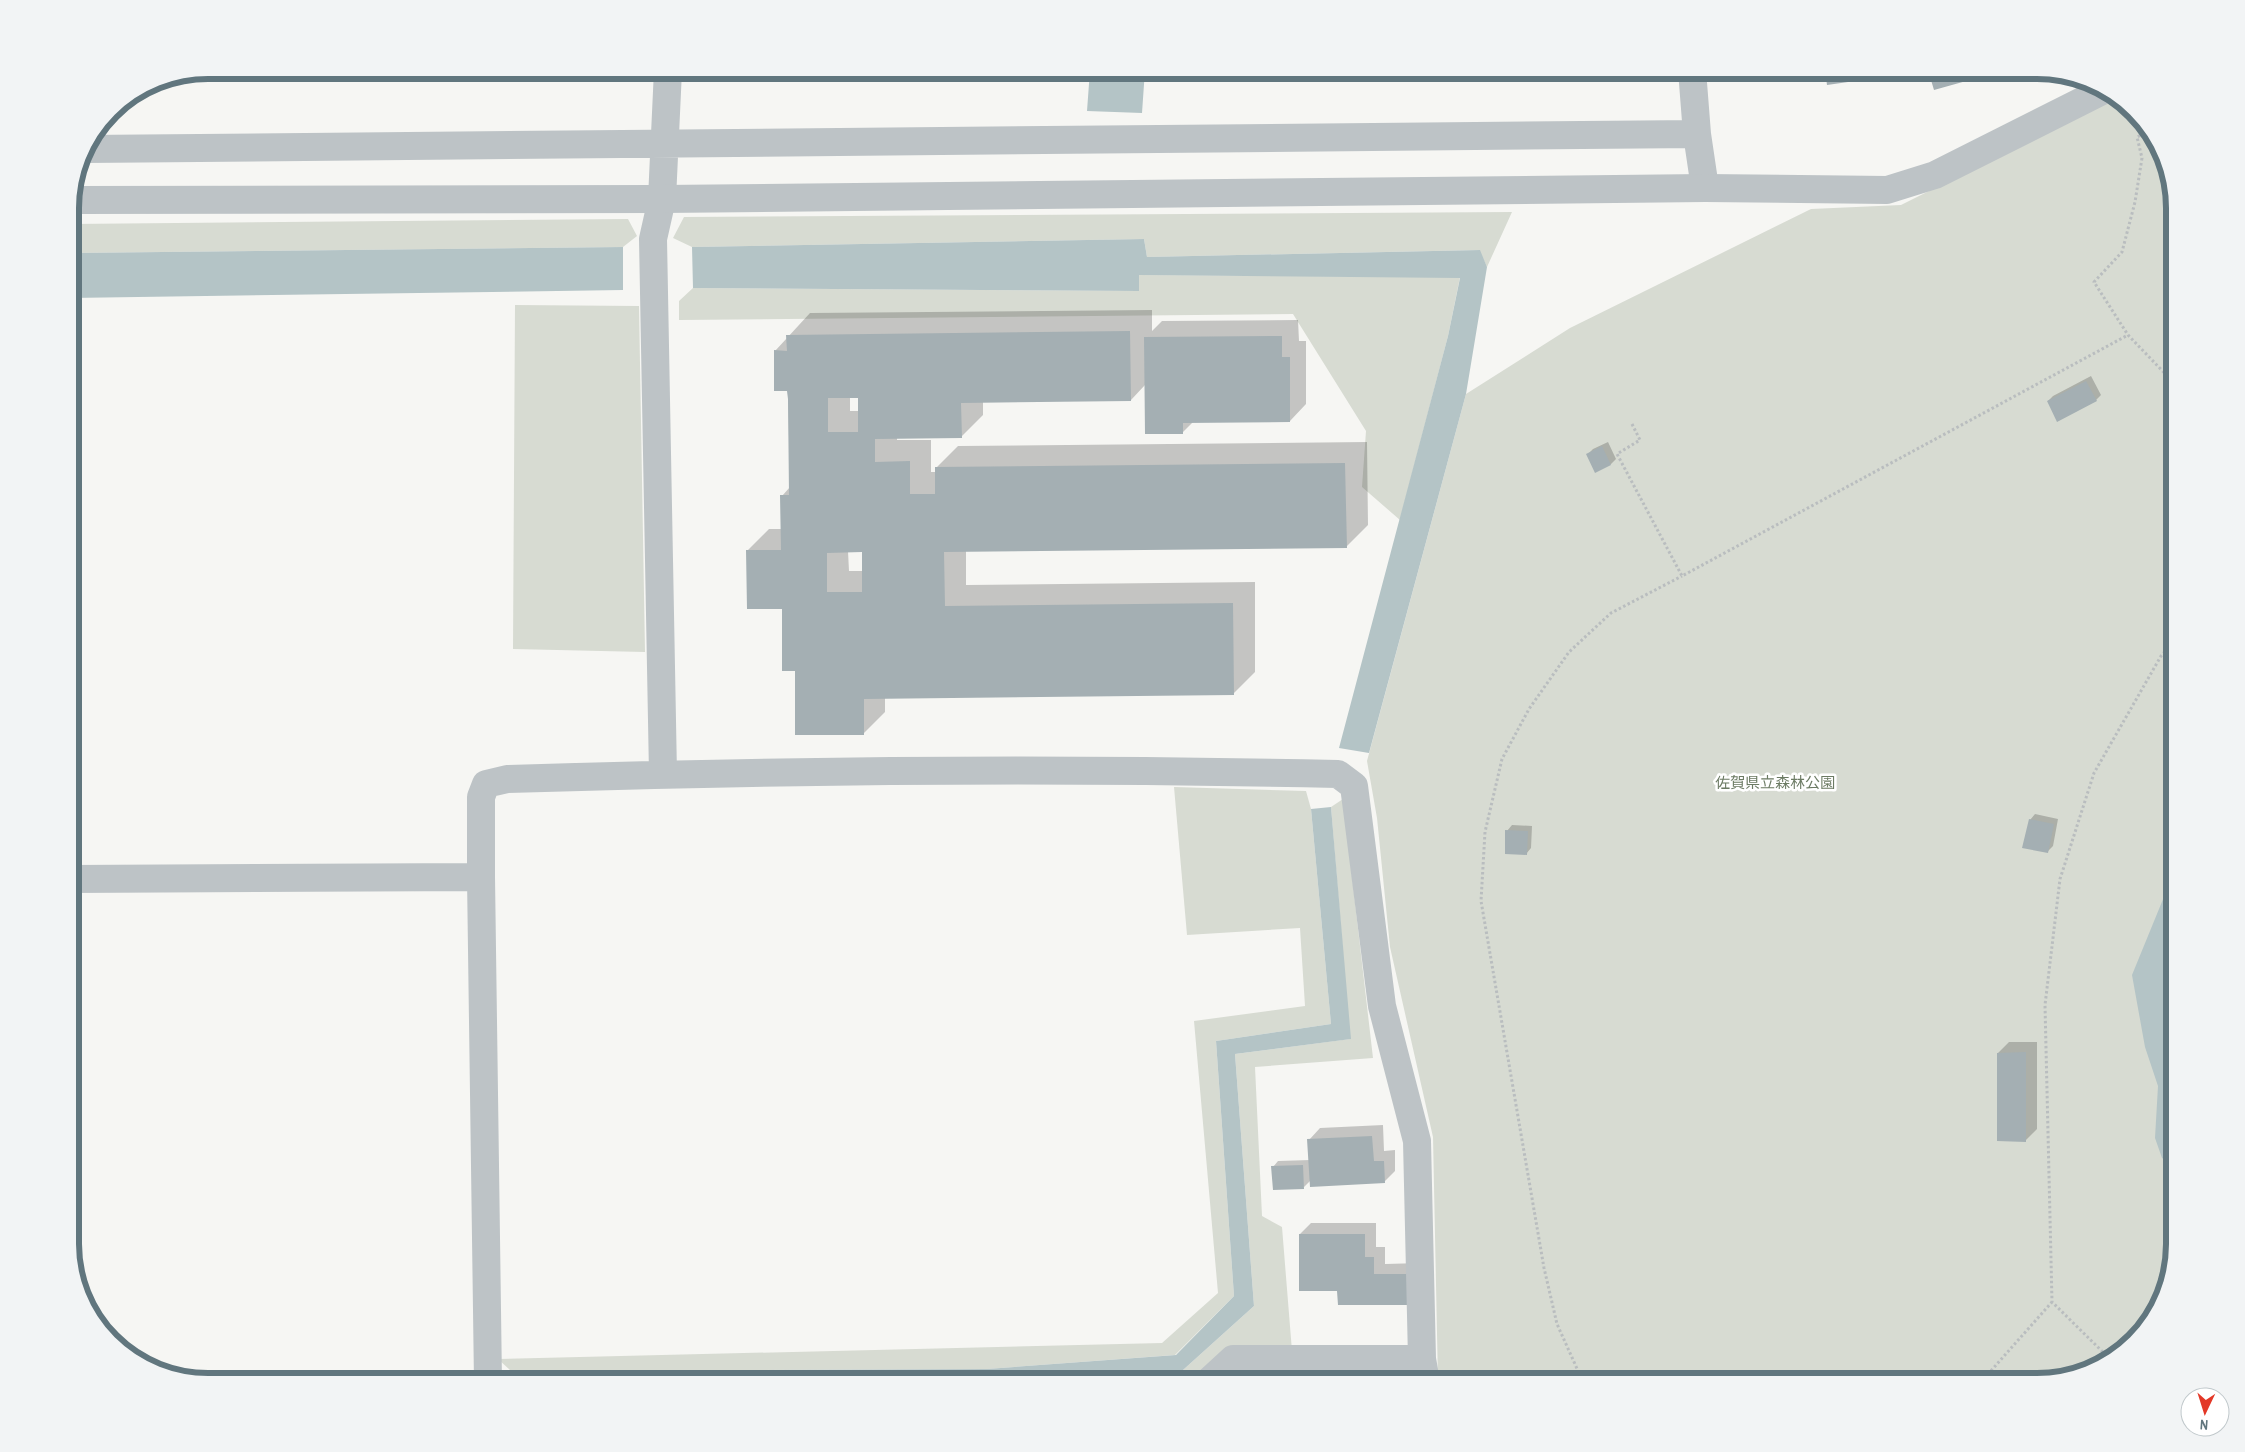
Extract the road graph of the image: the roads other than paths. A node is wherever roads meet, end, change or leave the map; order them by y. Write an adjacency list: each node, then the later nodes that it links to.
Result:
1 (668, 79): 5 (street)
2 (1693, 79): 4 (street)
3 (2097, 94): 7 (street)
4 (1697, 134): 5 (street); 7 (street)
5 (664, 143): 6 (street); 8 (street)
6 (93, 149)
7 (1705, 188): 8 (street)
8 (662, 199): 9 (street); 10 (street)
9 (79, 200)
10 (663, 774): 11 (street); 13 (street)
11 (482, 877): 12 (street); 14 (street)
12 (79, 879)
13 (1424, 1370): 15 (street)
14 (488, 1373)
15 (1218, 1373)

